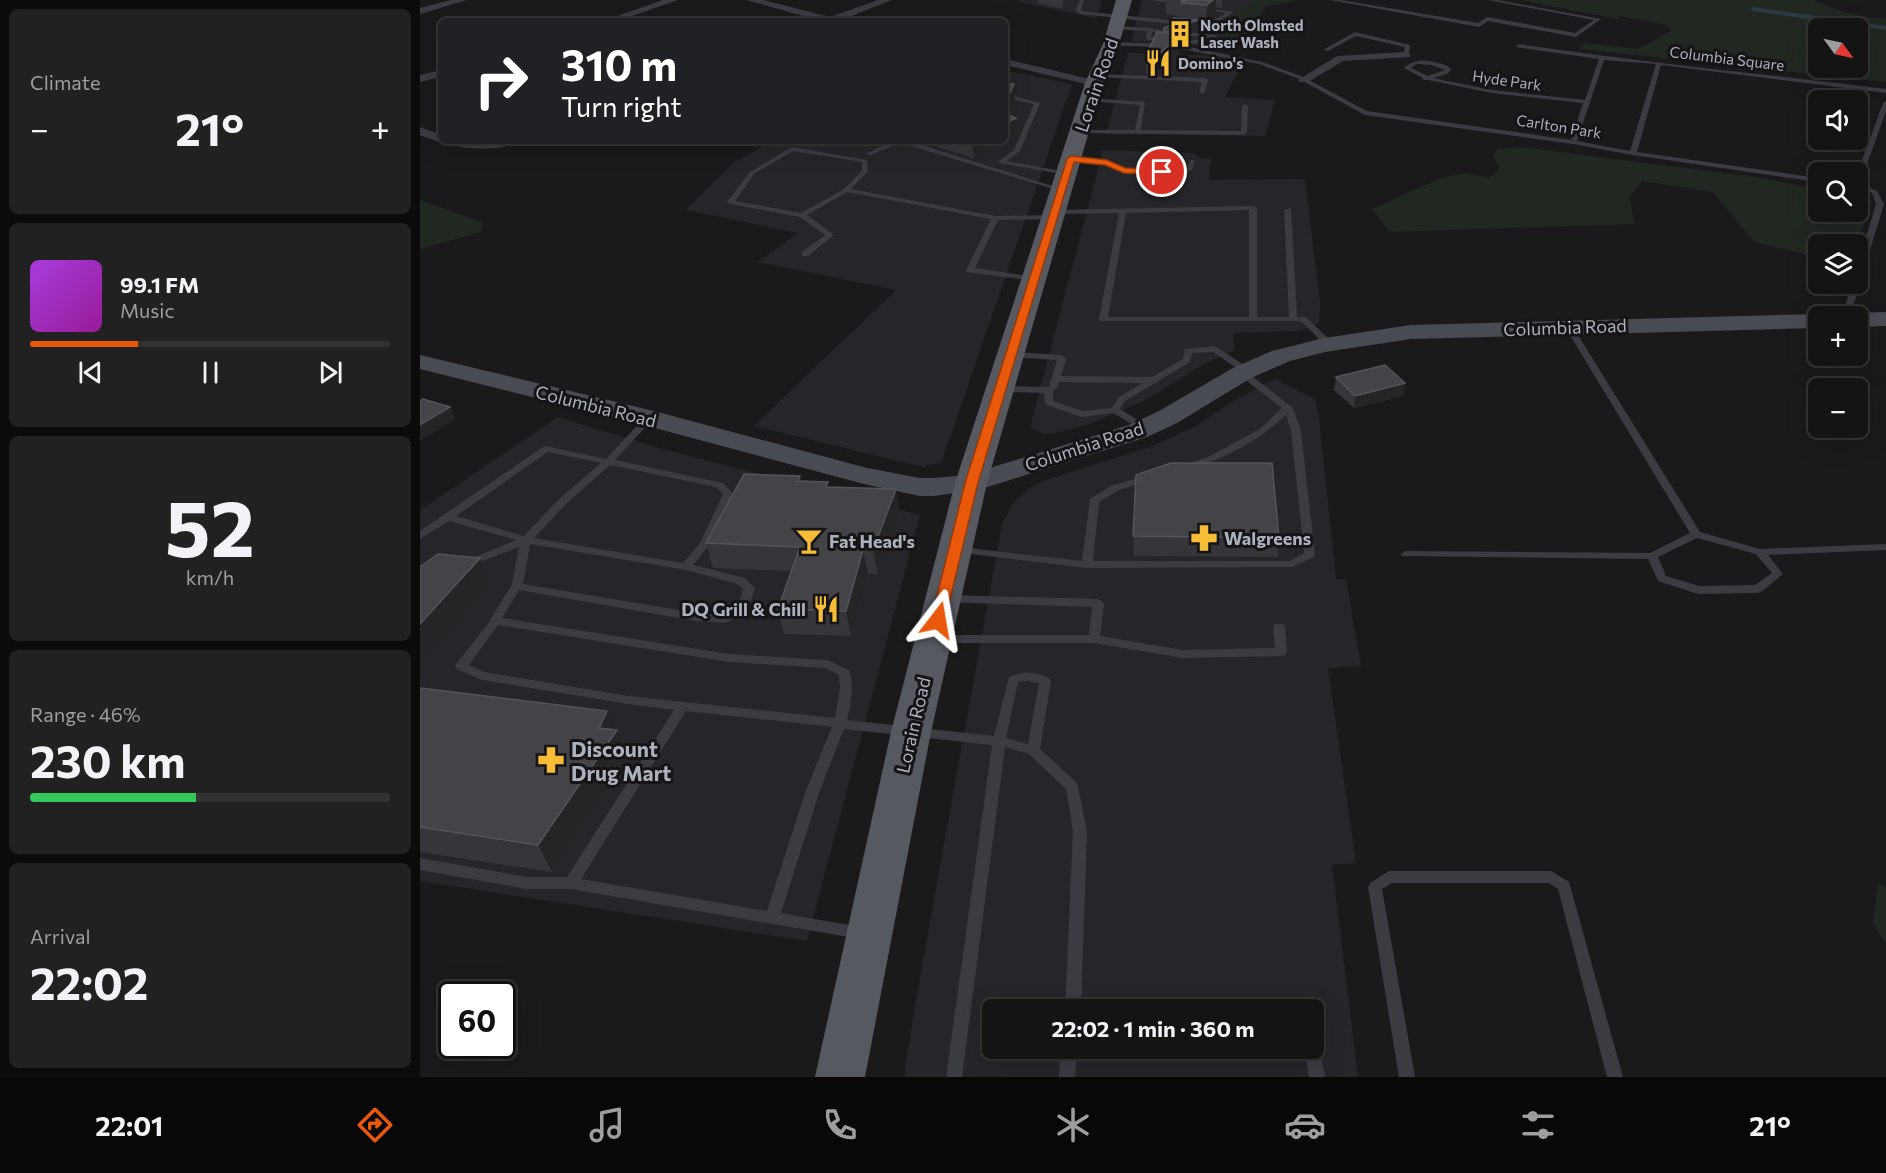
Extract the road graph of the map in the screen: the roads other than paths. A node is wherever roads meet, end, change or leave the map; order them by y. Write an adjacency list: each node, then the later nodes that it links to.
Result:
1 (462, 0): 13 (street)
2 (673, 0): 15 (street)
3 (751, 0): 16 (street)
4 (887, 0): 17 (street)
5 (1082, 0): 19 (lane)
6 (1154, 0): 10 (lane)
7 (1332, 0): 18 (lane)
8 (1490, 0): 9 (lane)
9 (1511, 4): 12 (lane); 18 (lane)
10 (1187, 5)
11 (1198, 7): 19 (lane)
12 (1503, 9)
13 (420, 11)
14 (1495, 14): 18 (lane)
15 (617, 18)
16 (820, 18)
17 (839, 18)
18 (1487, 19)
19 (1117, 22): 20 (lane); 32 (lane, Carlton Park); 33 (main road, Lorain Road)
20 (1150, 30): 21 (lane); 22 (lane)
21 (1167, 32)
22 (1192, 34)
23 (1518, 46): 26 (lane, Hyde Park)
24 (1406, 55): 25 (street); 25 (lane)
25 (1341, 58): 32 (street)
26 (1602, 58): 28 (lane, Hyde Park); 37 (lane)
27 (1008, 63): 33 (street)
28 (1659, 63): 34 (lane, Columbia Square); 49 (lane, Columbia Square)
29 (438, 74): 30 (street)
30 (420, 79)
31 (1425, 79): 31 (lane, Hyde Park); 37 (lane, Hyde Park)
32 (1304, 80): 44 (lane, Carlton Park)
33 (1094, 86): 35 (lane); 41 (main road, Lorain Road); 42 (lane)
34 (1886, 91)
35 (1202, 92)
36 (1008, 97): 53 (lane)
37 (1586, 102): 44 (lane)
38 (1886, 103): 52 (lane)
39 (1245, 106): 42 (lane)
40 (420, 131): 43 (street)
41 (1079, 132): 42 (lane); 53 (main road, Lorain Road)
42 (1138, 132)
43 (438, 138)
44 (1573, 142): 49 (lane, Carlton Park)
45 (457, 144): 46 (street)
46 (501, 144)
47 (893, 144): 50 (lane)
48 (915, 144): 53 (lane)
49 (1633, 153): 54 (lane, Carlton Park)
50 (868, 154)
51 (1192, 161): 53 (lane)
52 (1865, 162)
53 (1066, 174): 59 (main road, Lorain Road)
54 (1808, 179)
55 (1868, 189): 62 (lane)
56 (846, 190): 60 (lane); 60 (lane); 61 (lane)
57 (1288, 210): 66 (lane)
58 (1123, 211): 59 (lane); 65 (lane); 65 (lane)
59 (1054, 214): 61 (lane); 64 (main road, Lorain Road)
60 (802, 215): 63 (lane)
61 (995, 218): 64 (lane)
62 (1868, 243)
63 (805, 254)
64 (1034, 279): 72 (main road, Lorain Road)
65 (1253, 319): 66 (lane)
66 (1293, 319): 71 (lane)
67 (1886, 319): 68 (main road)
68 (1868, 320)
69 (1808, 321): 70 (main road, Columbia Road)
70 (1569, 327): 71 (main road, Columbia Road); 88 (lane)
71 (1329, 344): 74 (main road, Columbia Road)
72 (1011, 355): 75 (lane); 77 (main road, Lorain Road)
73 (420, 362): 81 (main road, Columbia Road)
74 (1244, 372): 76 (lane); 79 (lane); 82 (main road, Columbia Road)
75 (1056, 379): 76 (lane); 78 (lane)
76 (1154, 380): 80 (lane)
77 (1000, 389): 78 (lane); 86 (main road, Lorain Road)
78 (1049, 390): 80 (lane)
79 (1288, 408): 84 (lane); 96 (lane)
80 (1115, 410): 82 (lane)
81 (649, 418): 83 (lane); 86 (main road, Columbia Road)
82 (1144, 428): 86 (main road, Columbia Road)
83 (607, 463): 87 (lane); 90 (lane); 97 (lane)
84 (1179, 469)
85 (1158, 475): 96 (lane)
86 (971, 483): 92 (main road, Lorain Road)
87 (448, 517): 89 (lane); 90 (lane)
88 (1696, 534): 93 (lane); 95 (lane)
89 (420, 536)
90 (526, 540): 97 (lane); 98 (lane); 99 (lane)
91 (1886, 547): 93 (lane)
92 (955, 549): 96 (lane); 100 (main road, Lorain Road)
93 (1760, 552): 95 (lane)
94 (1407, 554): 95 (lane)
95 (1652, 556)
96 (1087, 565)
97 (687, 567): 99 (lane)
98 (452, 570)
99 (516, 586): 101 (lane)
100 (943, 599): 103 (lane); 104 (main road, Lorain Road)
101 (495, 621): 105 (lane); 106 (lane)
102 (1279, 627): 103 (lane)
103 (1094, 639): 104 (lane)
104 (933, 640): 107 (main road, Lorain Road)
105 (683, 706): 106 (lane); 111 (lane)
106 (841, 724): 107 (lane); 112 (lane)
107 (911, 732): 108 (lane); 113 (main road, Lorain Road)
108 (999, 741): 109 (lane); 109 (lane); 118 (lane)
109 (1033, 750): 114 (lane)
110 (420, 864): 111 (lane)
111 (571, 883): 112 (lane)
112 (772, 918): 113 (lane)
113 (869, 934): 117 (main road, Lorain Road)
114 (1073, 999)
115 (1068, 1059): 119 (lane)
116 (1314, 1059): 120 (lane)
117 (840, 1077)
118 (954, 1077)
119 (1066, 1077)
120 (1317, 1077)
121 (1407, 1077): 122 (lane)
122 (1615, 1077)

